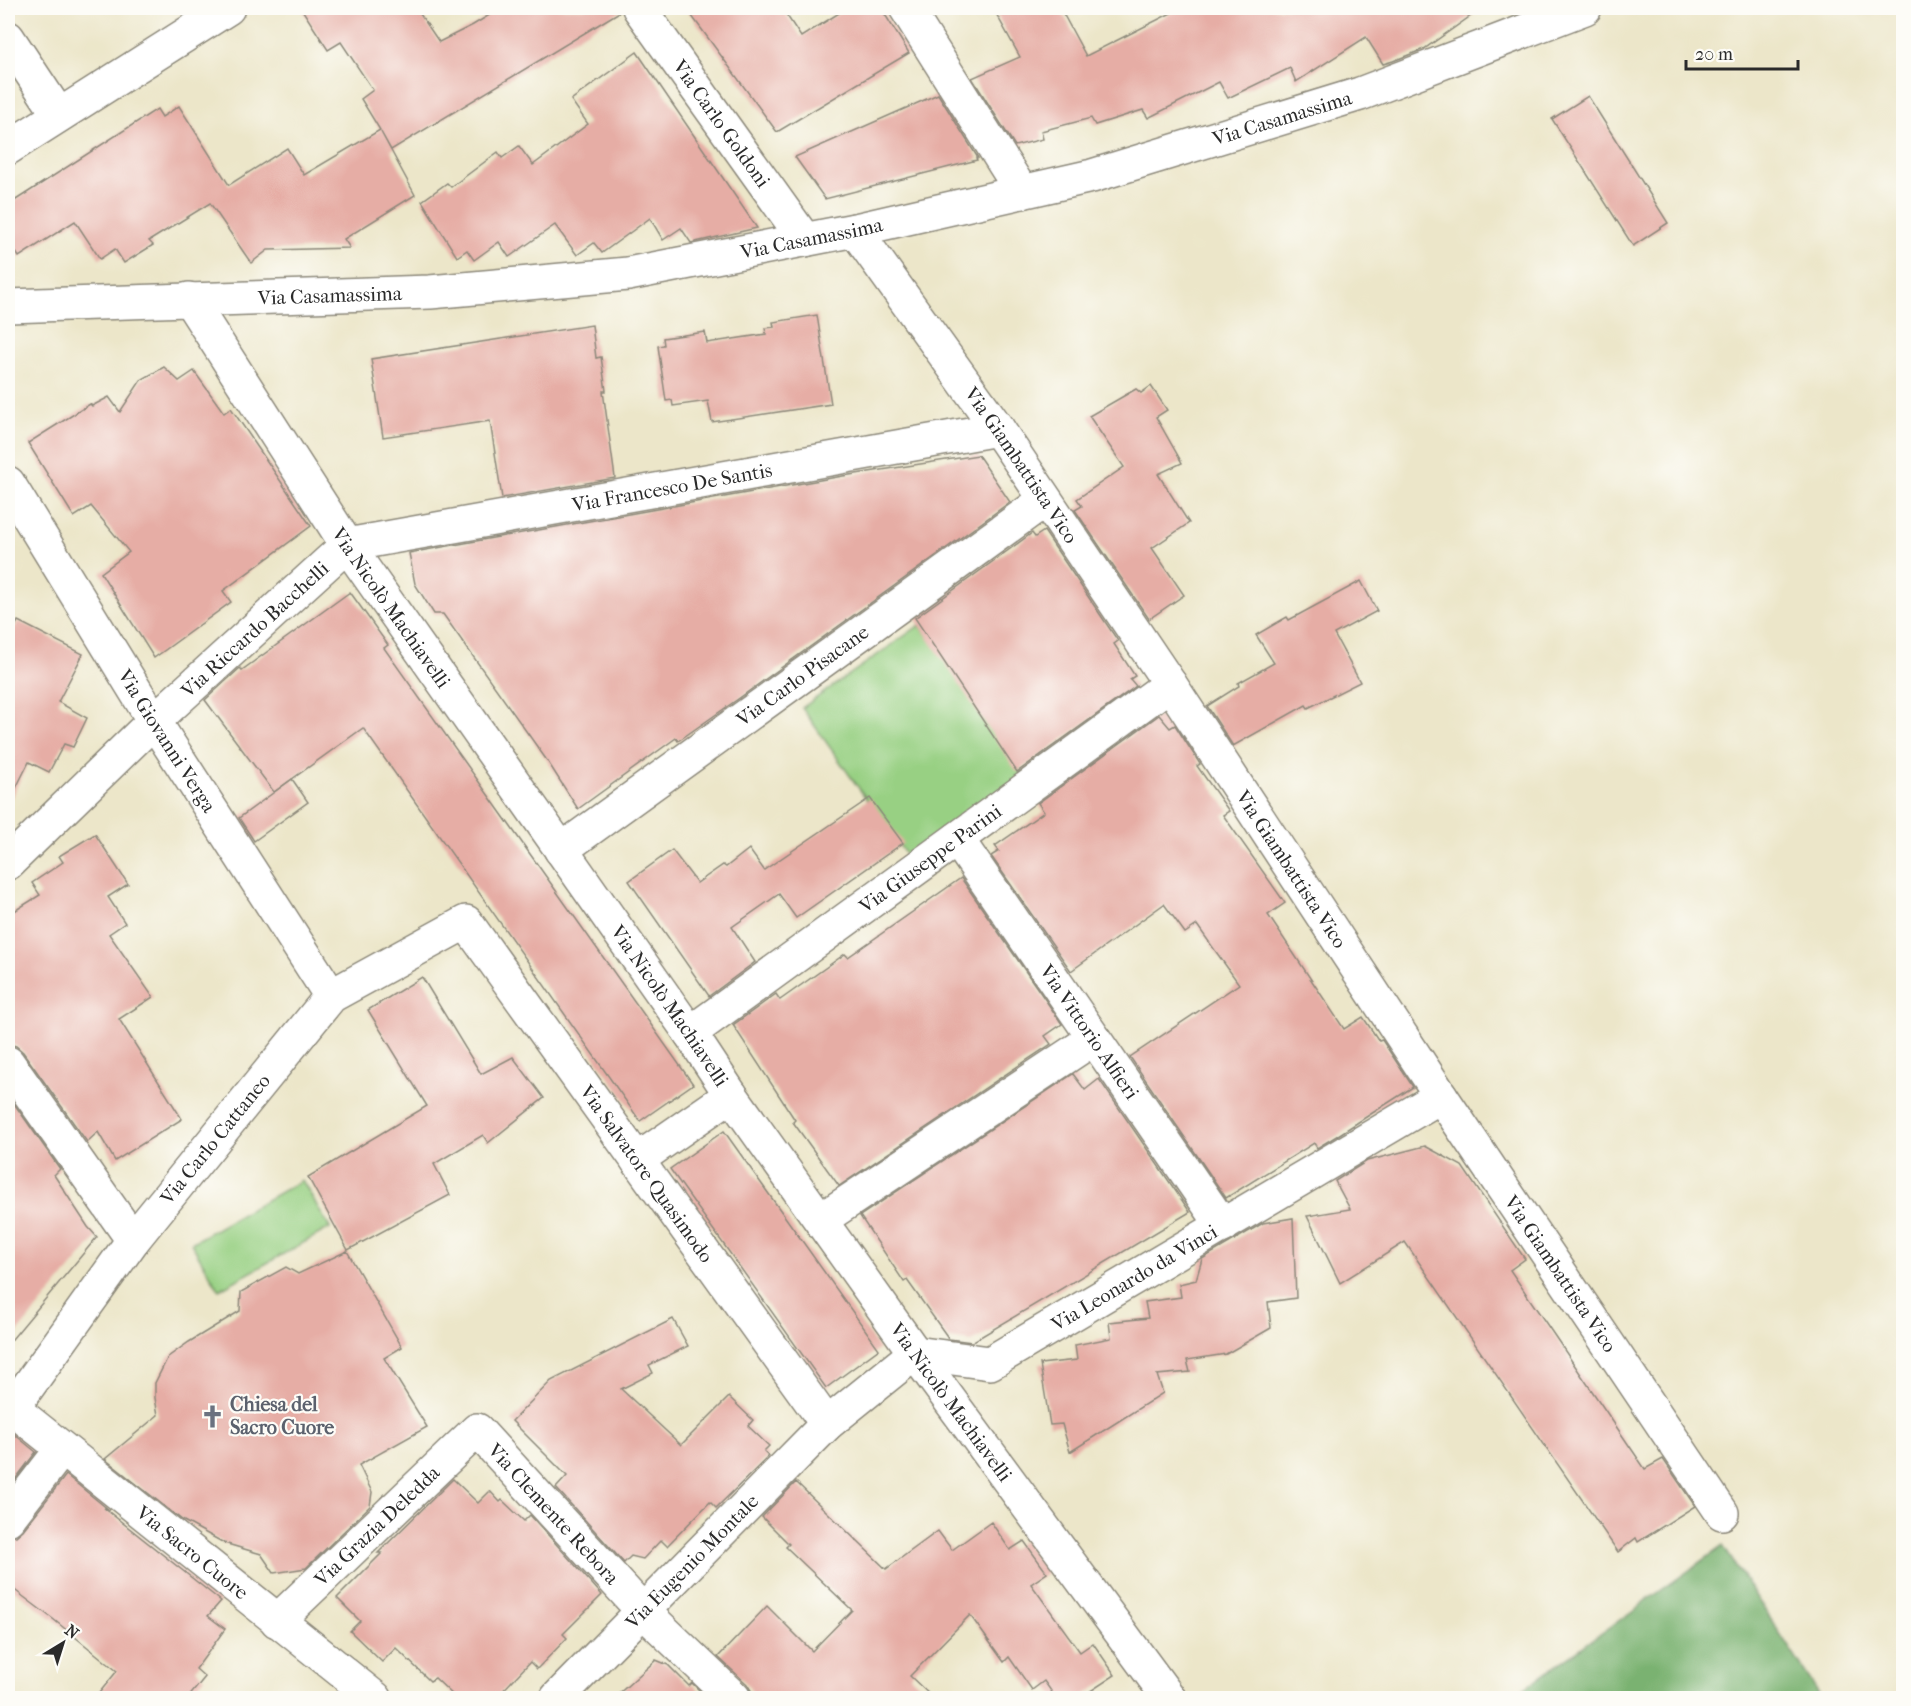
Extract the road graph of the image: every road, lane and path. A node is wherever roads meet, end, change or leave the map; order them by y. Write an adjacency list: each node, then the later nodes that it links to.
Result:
1 (228, 8): 6 (street)
2 (639, 8): 10 (street, Via Carlo Goldoni)
3 (906, 8): 8 (street)
4 (1585, 8): 8 (street, Via Casamassima)
5 (8, 38): 6 (street)
6 (59, 115): 7 (street)
7 (8, 148)
8 (1022, 192): 9 (street, Via Casamassima)
9 (855, 230): 10 (street, Via Casamassima); 13 (street, Via Giambattista Vico)
10 (805, 240): 11 (street, Via Casamassima)
11 (189, 299): 12 (street, Via Casamassima); 16 (street, Via Nicolò Machiavelli)
12 (8, 306)
13 (998, 429): 15 (street, Via Giambattista Vico); 16 (street, Via Francesco De Santis)
14 (8, 483): 18 (street, Via Giovanni Verga)
15 (1045, 500): 17 (street, Via Giambattista Vico); 20 (street, Via Carlo Pisacane)
16 (347, 545): 18 (street, Via Riccardo Bacchelli); 20 (street, Via Nicolò Machiavelli)
17 (1170, 684): 19 (street, Via Giuseppe Parini); 28 (street, Via Giambattista Vico)
18 (154, 721): 21 (street, Via Riccardo Bacchelli); 23 (street, Via Giovanni Verga)
19 (957, 839): 24 (street, Via Giuseppe Parini); 25 (street, Via Vittorio Alfieri)
20 (561, 850): 24 (street, Via Nicolò Machiavelli)
21 (8, 863)
22 (466, 922): 23 (street, Via Carlo Cattaneo); 29 (street, Via Salvatore Quasimodo)
23 (331, 996): 32 (street, Via Carlo Cattaneo)
24 (690, 1033): 27 (street, Via Nicolò Machiavelli)
25 (1093, 1039): 30 (street); 31 (street, Via Vittorio Alfieri)
26 (8, 1063): 32 (street)
27 (731, 1095): 29 (street); 30 (street, Via Nicolò Machiavelli)
28 (1441, 1096): 31 (street, Via Leonardo da Vinci); 38 (street, Via Giambattista Vico)
29 (637, 1160): 35 (street, Via Salvatore Quasimodo)
30 (822, 1219): 33 (street, Via Nicolò Machiavelli)
31 (1223, 1226): 33 (street, Via Leonardo da Vinci)
32 (132, 1240): 34 (street, Via Carlo Cattaneo)
33 (915, 1353): 35 (street); 45 (street, Via Nicolò Machiavelli)
34 (10, 1407): 37 (street, Via Sacro Cuore)
35 (827, 1424): 40 (street, Via Eugenio Montale)
36 (477, 1430): 40 (street, Via Clemente Rebora); 41 (street, Via Grazia Deledda)
37 (62, 1449): 39 (street); 41 (street, Via Sacro Cuore)
38 (1722, 1513)
39 (8, 1519)
40 (643, 1611): 43 (street, Via Eugenio Montale); 44 (street, Via Clemente Rebora)
41 (277, 1621): 42 (street, Via Sacro Cuore)
42 (375, 1698)
43 (557, 1698)
44 (734, 1698)
45 (1169, 1698)

